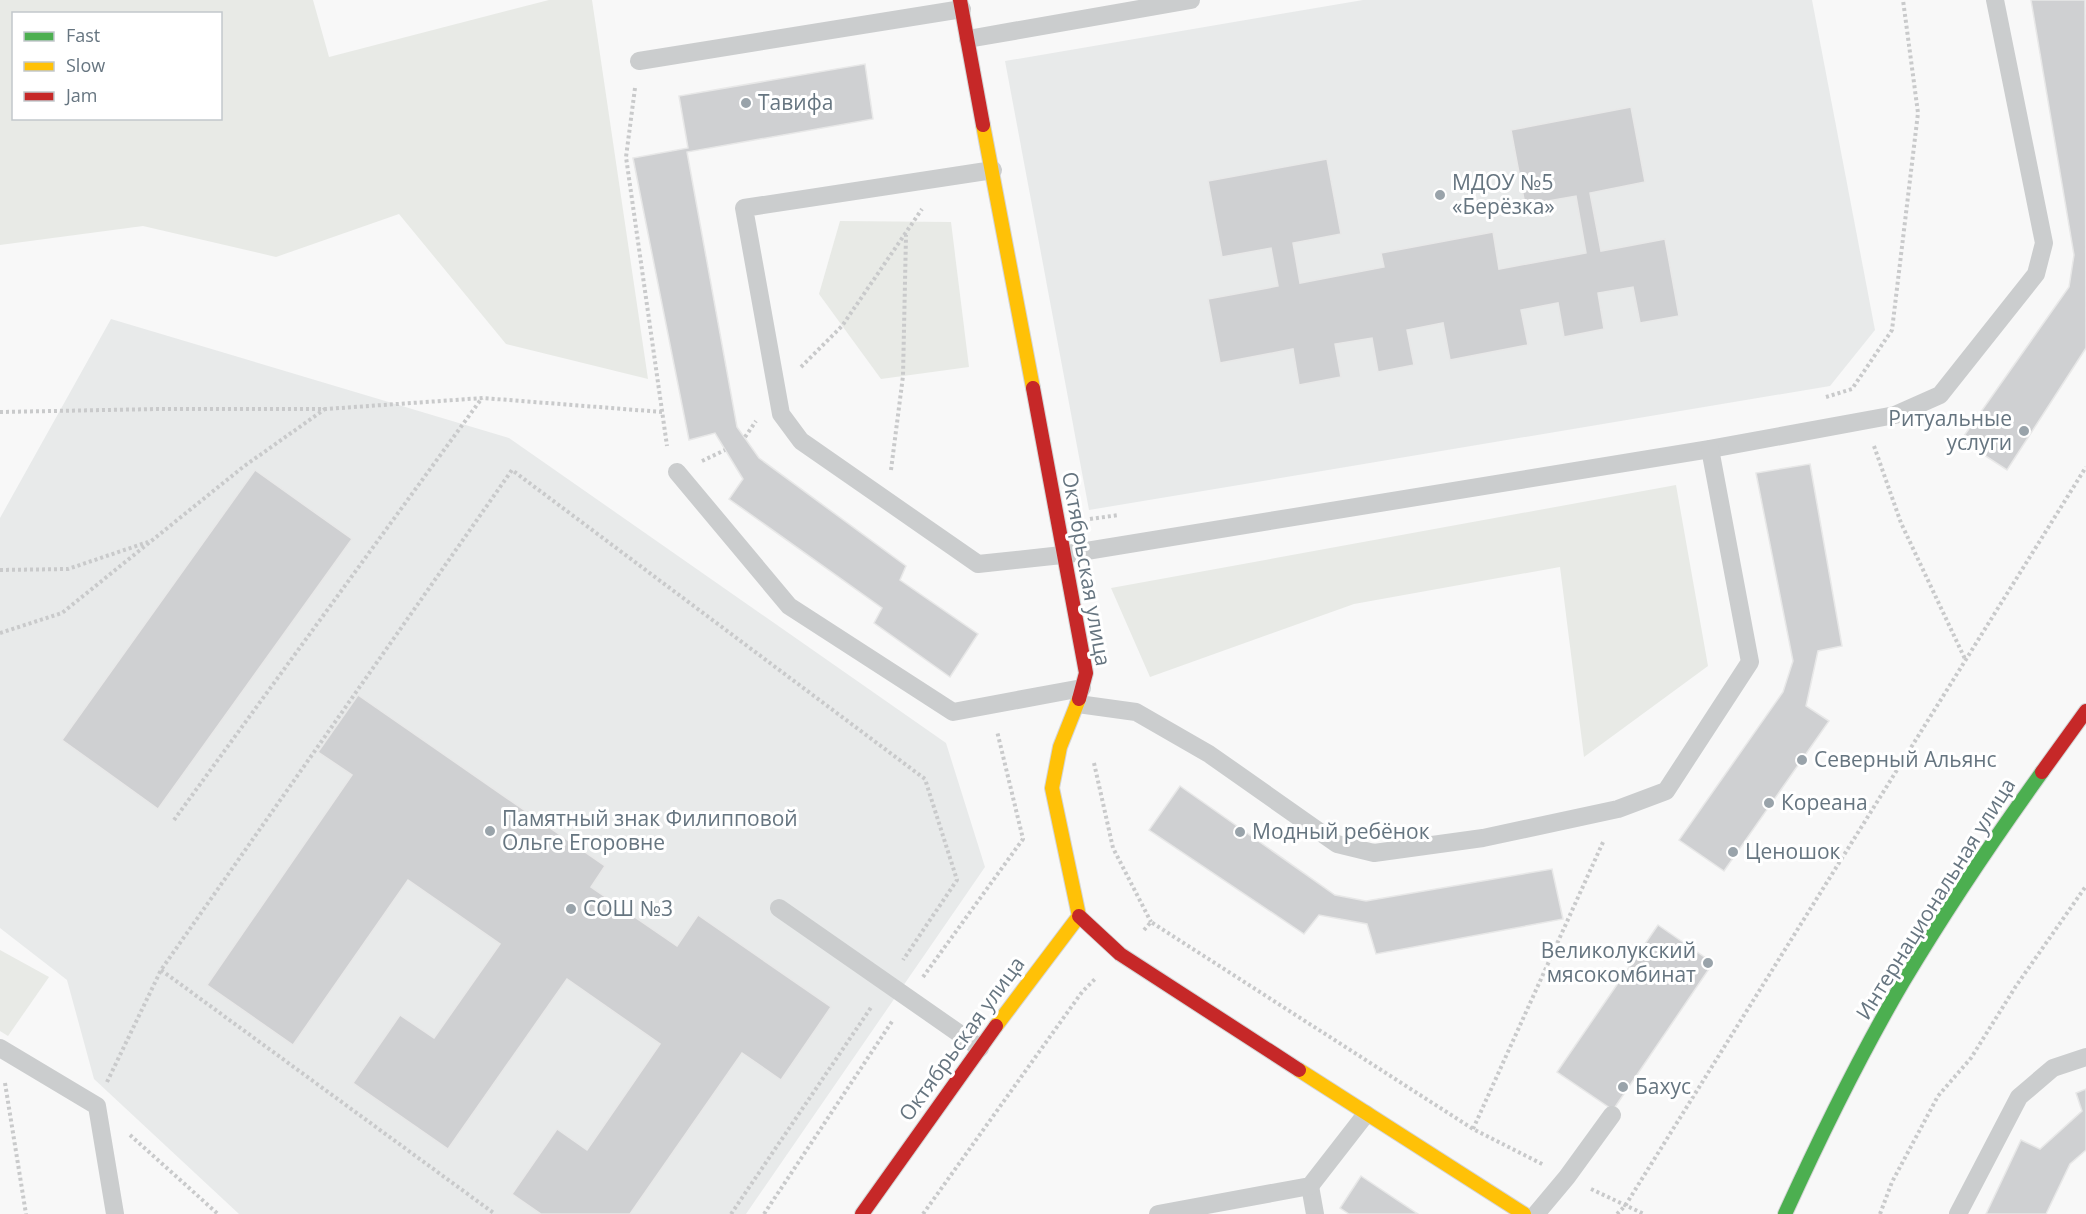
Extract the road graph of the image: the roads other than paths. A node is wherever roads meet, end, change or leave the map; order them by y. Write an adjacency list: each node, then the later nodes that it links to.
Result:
1 (1995, 0): 7 (lane)
2 (1180, 1): 4 (lane)
3 (961, 4): 4 (street, Октябрьская улица); 5 (lane)
4 (968, 39): 6 (street, Октябрьская улица)
5 (639, 61)
6 (993, 170): 9 (street, Октябрьская улица); 9 (lane)
7 (1710, 449): 9 (lane); 10 (lane)
8 (677, 472): 10 (lane)
9 (1062, 555): 10 (street, Октябрьская улица)
10 (1080, 696): 13 (street, Октябрьская улица)
11 (2086, 711): 26 (street, Интернациональная улица)
12 (779, 908): 15 (lane)
13 (1079, 916): 15 (street, Октябрьская улица); 17 (street)
14 (0, 1048): 20 (lane)
15 (980, 1048): 21 (street, Октябрьская улица)
16 (2086, 1057): 27 (lane)
17 (1366, 1114): 19 (lane); 24 (street)
18 (1612, 1115): 25 (lane)
19 (1310, 1186): 22 (lane); 23 (lane)
20 (115, 1214)
21 (862, 1214)
22 (1158, 1214)
23 (1315, 1214)
24 (1524, 1214)
25 (1536, 1214)
26 (1785, 1214)
27 (1958, 1214)

